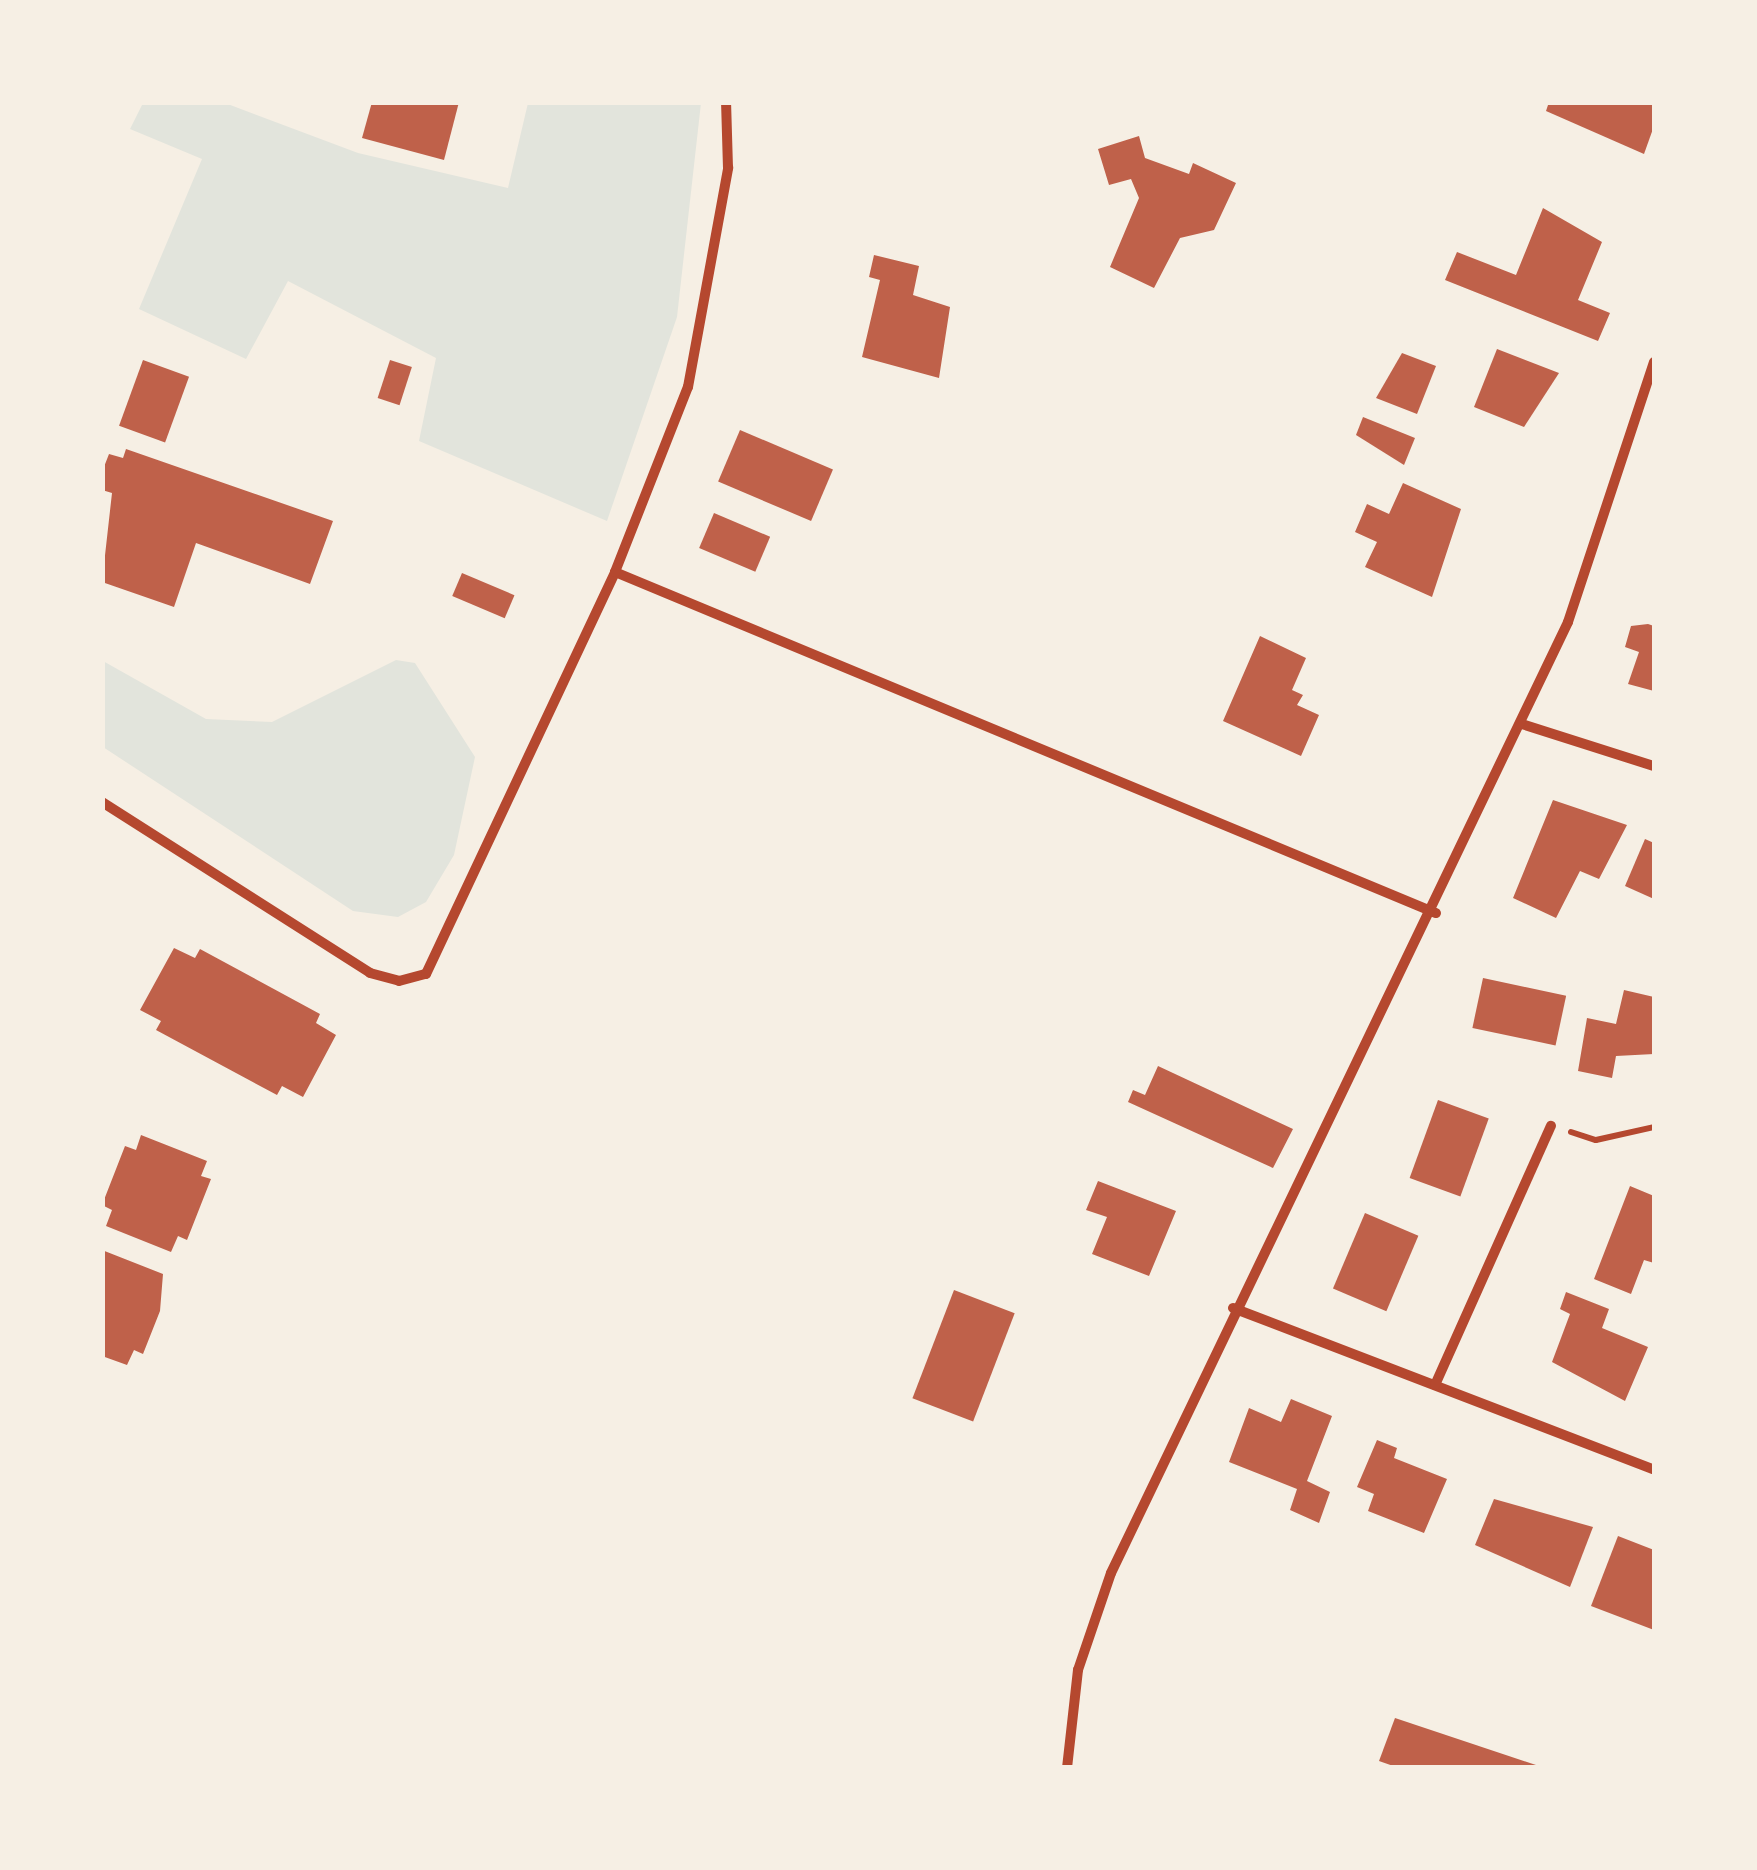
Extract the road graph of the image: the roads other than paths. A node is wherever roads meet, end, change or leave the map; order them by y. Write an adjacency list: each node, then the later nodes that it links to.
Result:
1 (726, 102): 3 (street)
2 (1654, 362): 4 (street)
3 (615, 572): 6 (street); 7 (street)
4 (1522, 724): 5 (street); 7 (street)
5 (1654, 766)
6 (102, 802)
7 (1436, 913): 9 (street)
8 (1551, 1126): 10 (street)
9 (1233, 1308): 10 (street); 12 (street)
10 (1435, 1385): 11 (street)
11 (1654, 1470)
12 (1067, 1768)

